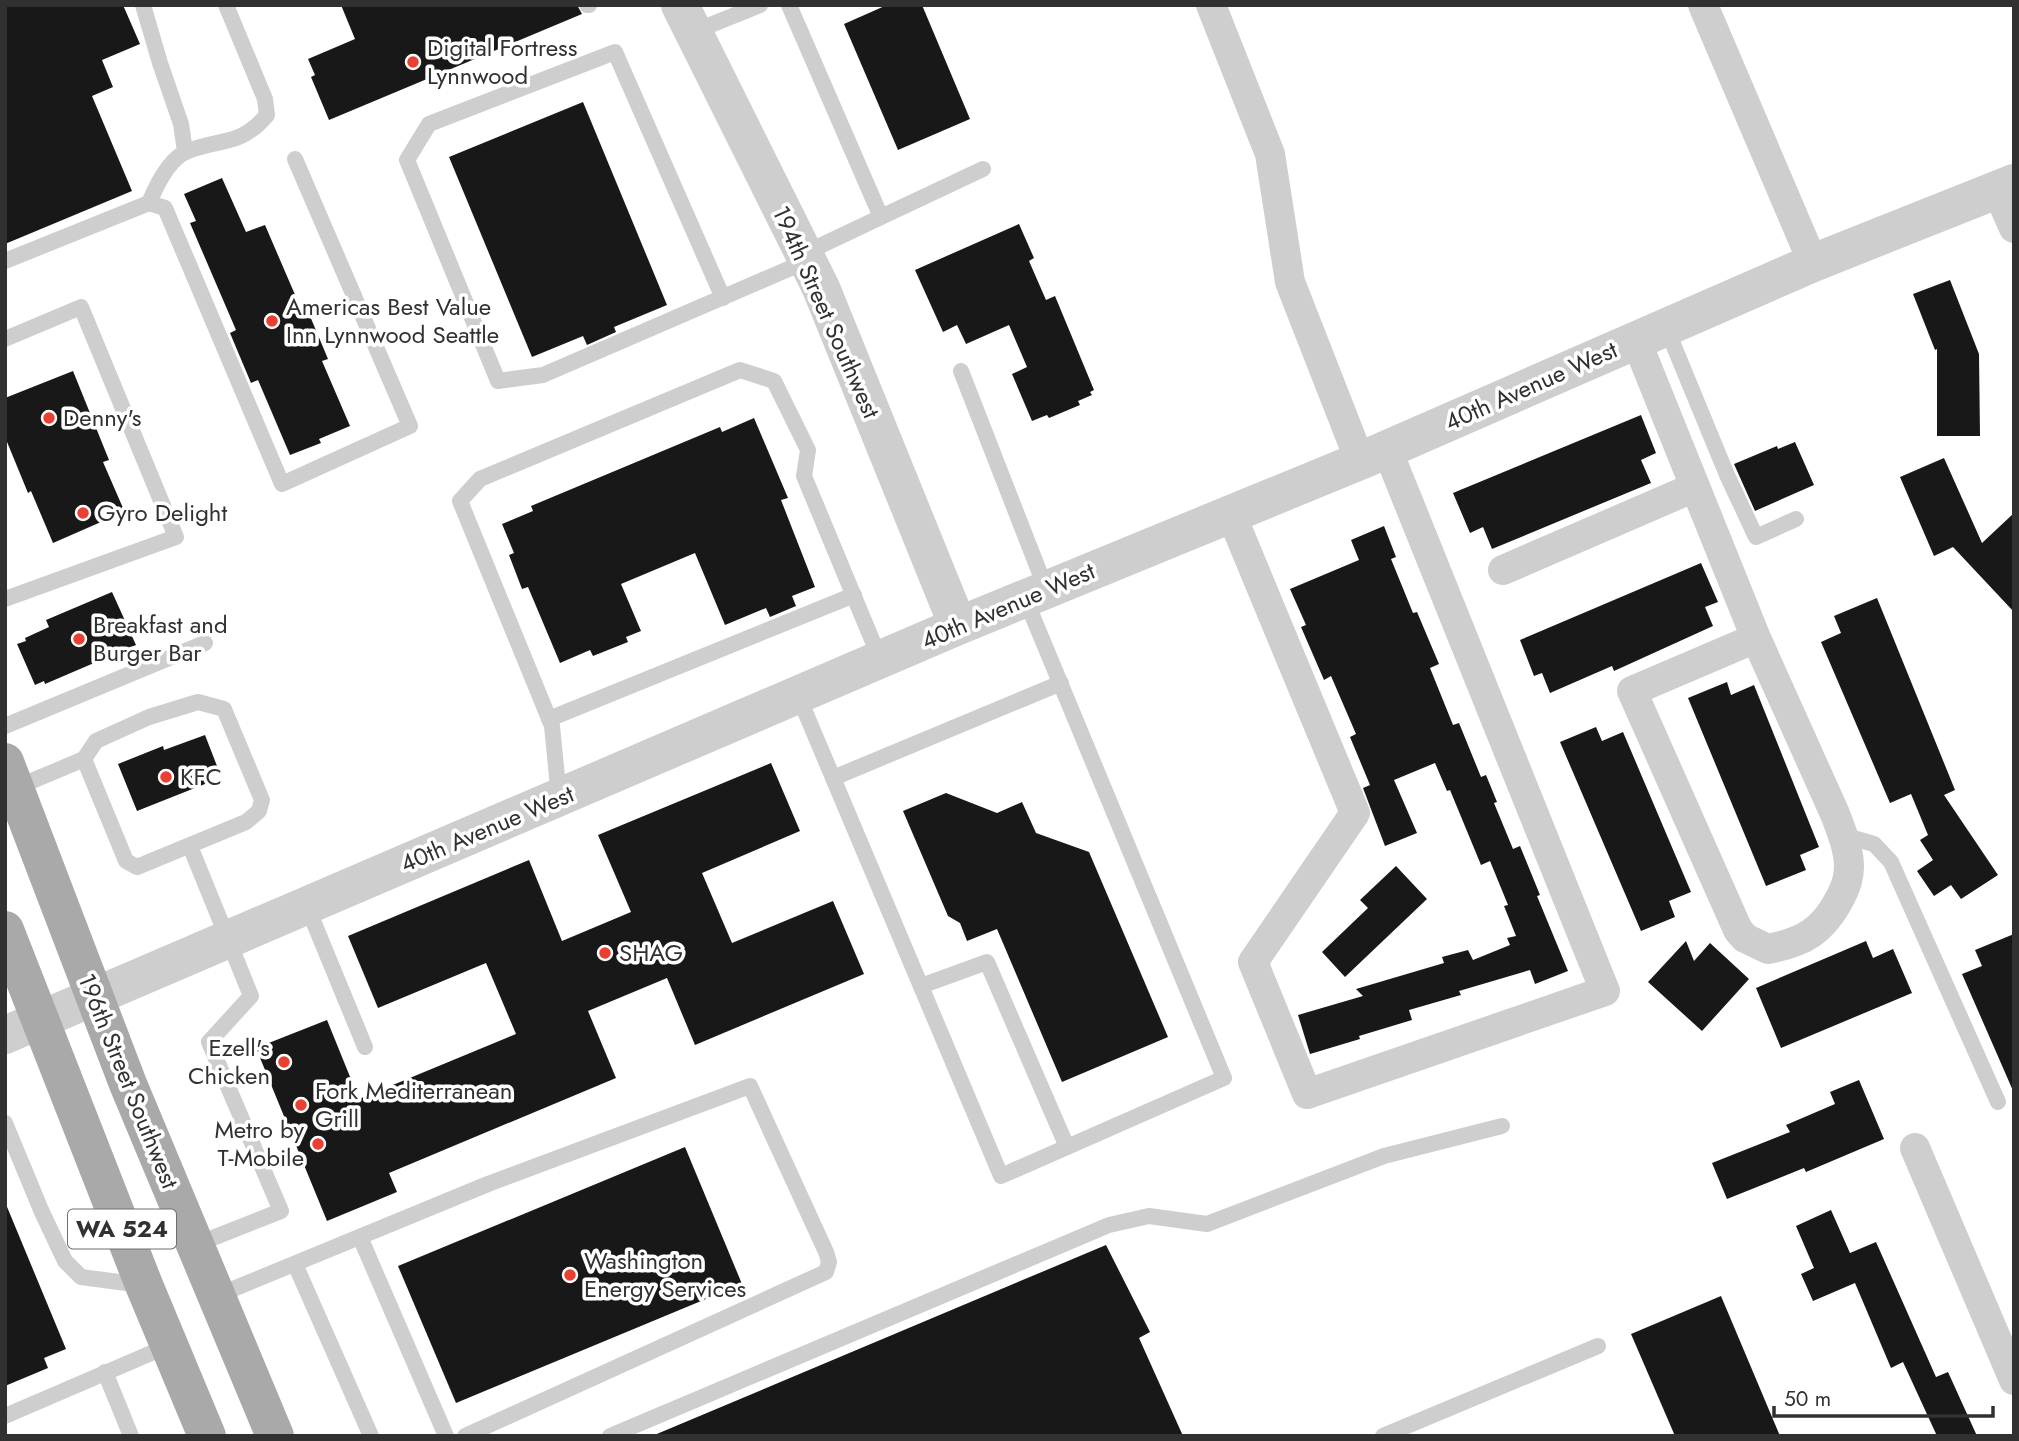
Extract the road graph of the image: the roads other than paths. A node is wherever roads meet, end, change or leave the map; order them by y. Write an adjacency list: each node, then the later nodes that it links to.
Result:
1 (143, 5): 8 (lane)
2 (226, 5): 8 (lane)
3 (760, 5): 7 (lane)
4 (789, 5): 13 (lane)
5 (1211, 5): 22 (street)
6 (1703, 5): 17 (street)
7 (686, 19): 15 (street, 194th Street Southwest)
8 (186, 151): 12 (lane)
9 (295, 159): 12 (lane)
10 (983, 169): 13 (lane)
11 (2006, 186): 14 (street); 17 (street, 40th Avenue West)
12 (149, 203): 16 (lane)
13 (881, 217): 15 (lane)
14 (2014, 228)
15 (805, 258): 18 (lane); 30 (street, 194th Street Southwest)
16 (5, 261)
17 (1813, 263): 19 (street, 40th Avenue West)
18 (723, 298): 18 (lane)
19 (1651, 334): 22 (street, 40th Avenue West); 23 (street); 25 (lane)
20 (5, 339): 27 (lane)
21 (961, 372): 28 (lane)
22 (1374, 455): 24 (street, 40th Avenue West); 24 (street)
23 (1695, 487): 26 (street); 31 (street)
24 (1231, 514): 28 (street, 40th Avenue West)
25 (1796, 519)
26 (1503, 570)
27 (7, 594)
28 (1036, 594): 30 (street, 40th Avenue West); 34 (lane)
29 (854, 595): 33 (lane); 36 (lane); 36 (lane)
30 (958, 626): 33 (street, 40th Avenue West)
31 (1756, 638): 42 (street); 42 (street)
32 (205, 643): 37 (lane)
33 (880, 659): 35 (street, 40th Avenue West)
34 (1061, 683): 40 (lane); 55 (lane)
35 (798, 695): 40 (lane); 41 (street, 40th Avenue West)
36 (549, 719): 41 (lane)
37 (5, 726)
38 (84, 759): 39 (lane); 43 (lane); 43 (lane)
39 (10, 775): 48 (main road, 196th Street Southwest / WA 524)
40 (833, 778): 47 (lane)
41 (559, 798): 44 (street, 40th Avenue West)
42 (1843, 835): 52 (lane)
43 (190, 846): 46 (lane)
44 (306, 906): 46 (street, 40th Avenue West); 51 (lane)
45 (5, 930): 49 (main road, WA 524)
46 (229, 940): 48 (street, 40th Avenue West); 58 (lane)
47 (921, 986): 55 (lane); 55 (lane)
48 (94, 998): 49 (street, 40th Avenue West); 58 (main road, 196th Street Southwest / WA 524)
49 (40, 1021): 50 (street, 40th Avenue West); 60 (main road, WA 524)
50 (5, 1035)
51 (365, 1047)
52 (1997, 1102)
53 (5, 1123): 60 (lane)
54 (1502, 1125): 73 (lane)
55 (1067, 1147)
56 (1915, 1148): 65 (street)
57 (360, 1237): 59 (lane); 71 (lane); 72 (lane)
58 (195, 1245): 61 (main road, 196th Street Southwest / WA 524)
59 (295, 1264): 61 (lane); 70 (lane)
60 (144, 1285): 62 (main road, WA 524)
61 (216, 1296): 69 (main road, 196th Street Southwest / WA 524)
62 (170, 1345): 64 (lane); 68 (main road, WA 524)
63 (1598, 1346): 74 (lane)
64 (105, 1372): 66 (lane); 67 (lane)
65 (2014, 1380)
66 (5, 1416)
67 (131, 1436)
68 (206, 1436)
69 (275, 1436)
70 (372, 1436)
71 (446, 1436)
72 (465, 1436)
73 (610, 1436)
74 (1382, 1436)

